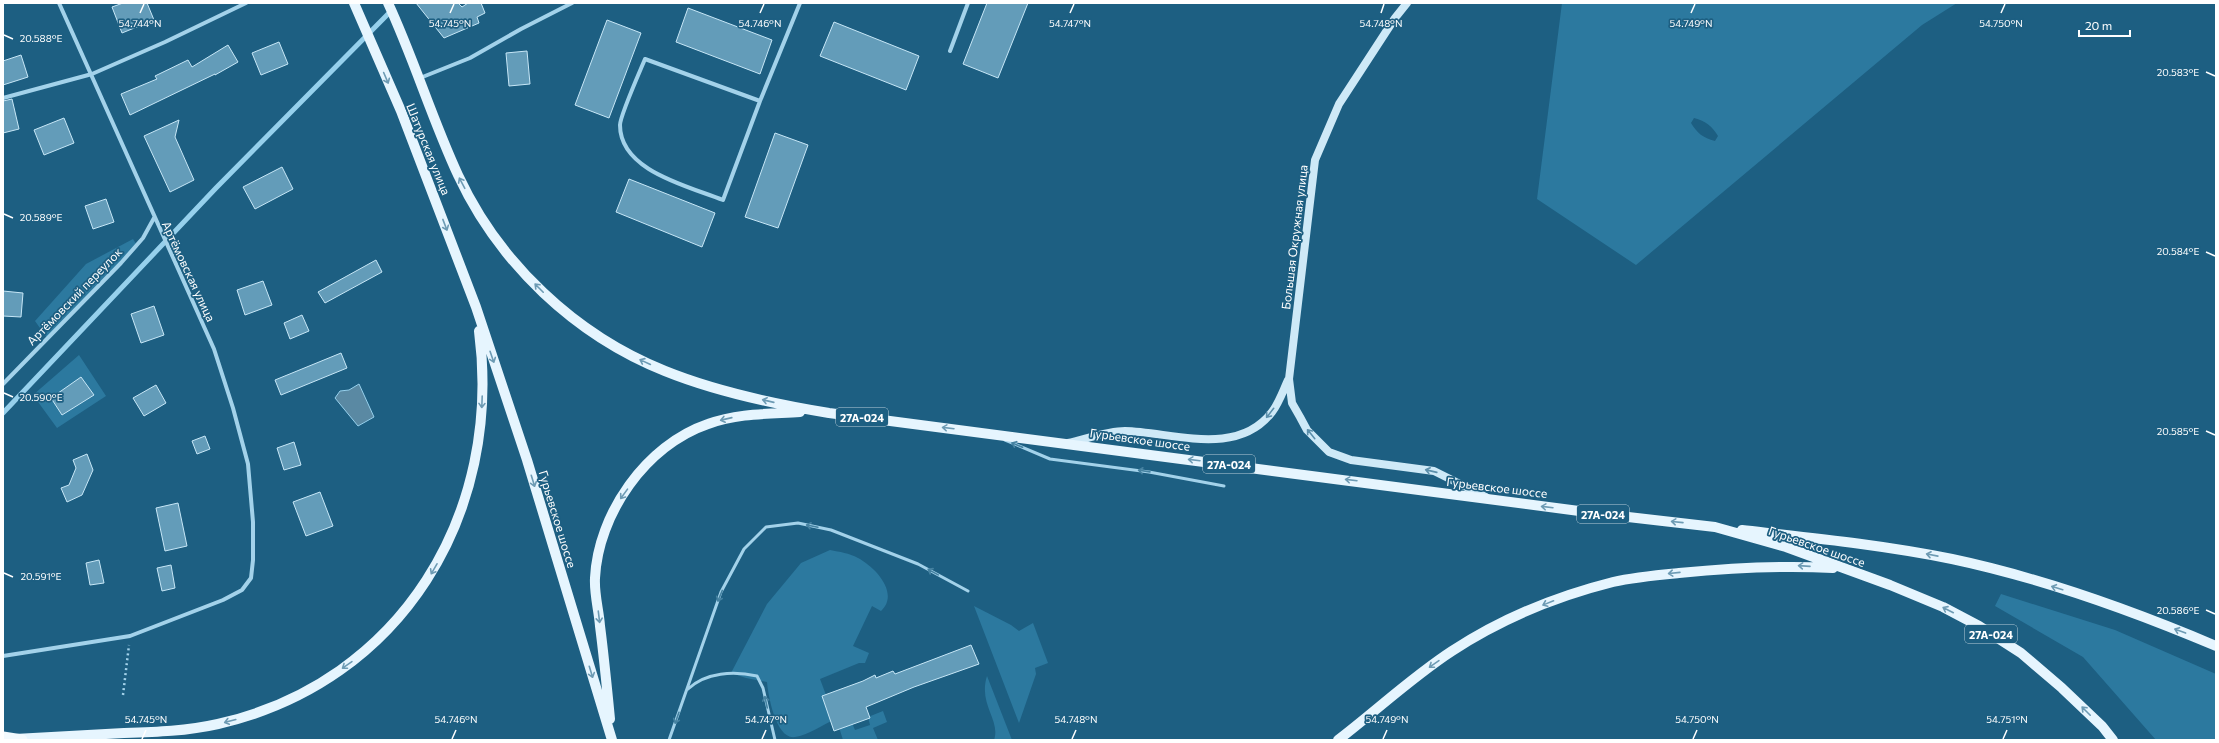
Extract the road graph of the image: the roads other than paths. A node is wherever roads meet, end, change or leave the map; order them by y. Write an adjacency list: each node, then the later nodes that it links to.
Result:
1 (59, 3): 10 (street, Артёмовская улица)
2 (246, 3): 10 (street)
3 (354, 3): 15 (main road, Шатурская улица, one-way to 15)
4 (388, 3): 11 (main road, Шатурская улица)
5 (572, 3): 11 (street)
6 (800, 3): 13 (street)
7 (968, 3): 9 (street)
8 (1407, 3): 16 (main road, Большая Окружная улица)
9 (950, 51)
10 (92, 74): 12 (street); 14 (street, Артёмовская улица)
11 (420, 78): 18 (main road, Шатурская улица, one-way to 11)
12 (3, 98)
13 (760, 100): 13 (street)
14 (154, 218): 17 (street, Артёмовский переулок); 27 (street, Артёмовская улица)
15 (476, 307): 29 (main road, one-way to 29); 30 (main road, Гурьевское шоссе, one-way to 30)
16 (1289, 379): 20 (main road, one-way to 20); 22 (main road, one-way to 16)
17 (3, 384)
18 (820, 412): 19 (main road, Гурьевское шоссе / 27А-024, one-way to 18); 30 (main road, one-way to 30)
19 (987, 433): 20 (main road, Гурьевское шоссе / 27А-024); 21 (lane, one-way to 19)
20 (1068, 443): 22 (main road, Гурьевское шоссе / 27А-024, one-way to 20)
21 (1224, 486)
22 (1491, 500): 23 (main road, Гурьевское шоссе / 27А-024, one-way to 22)
23 (1715, 527): 24 (main road, Гурьевское шоссе / 27А-024); 26 (main road, one-way to 23)
24 (1843, 569): 33 (main road, one-way to 33); 34 (main road, Гурьевское шоссе / 27А-024, one-way to 24)
25 (968, 591): 28 (lane, one-way to 28)
26 (2216, 646)
27 (3, 656)
28 (687, 689): 31 (lane, one-way to 31); 32 (lane, one-way to 28)
29 (13, 739)
30 (612, 740)
31 (669, 740)
32 (775, 740)
33 (1338, 740)
34 (2113, 740)

